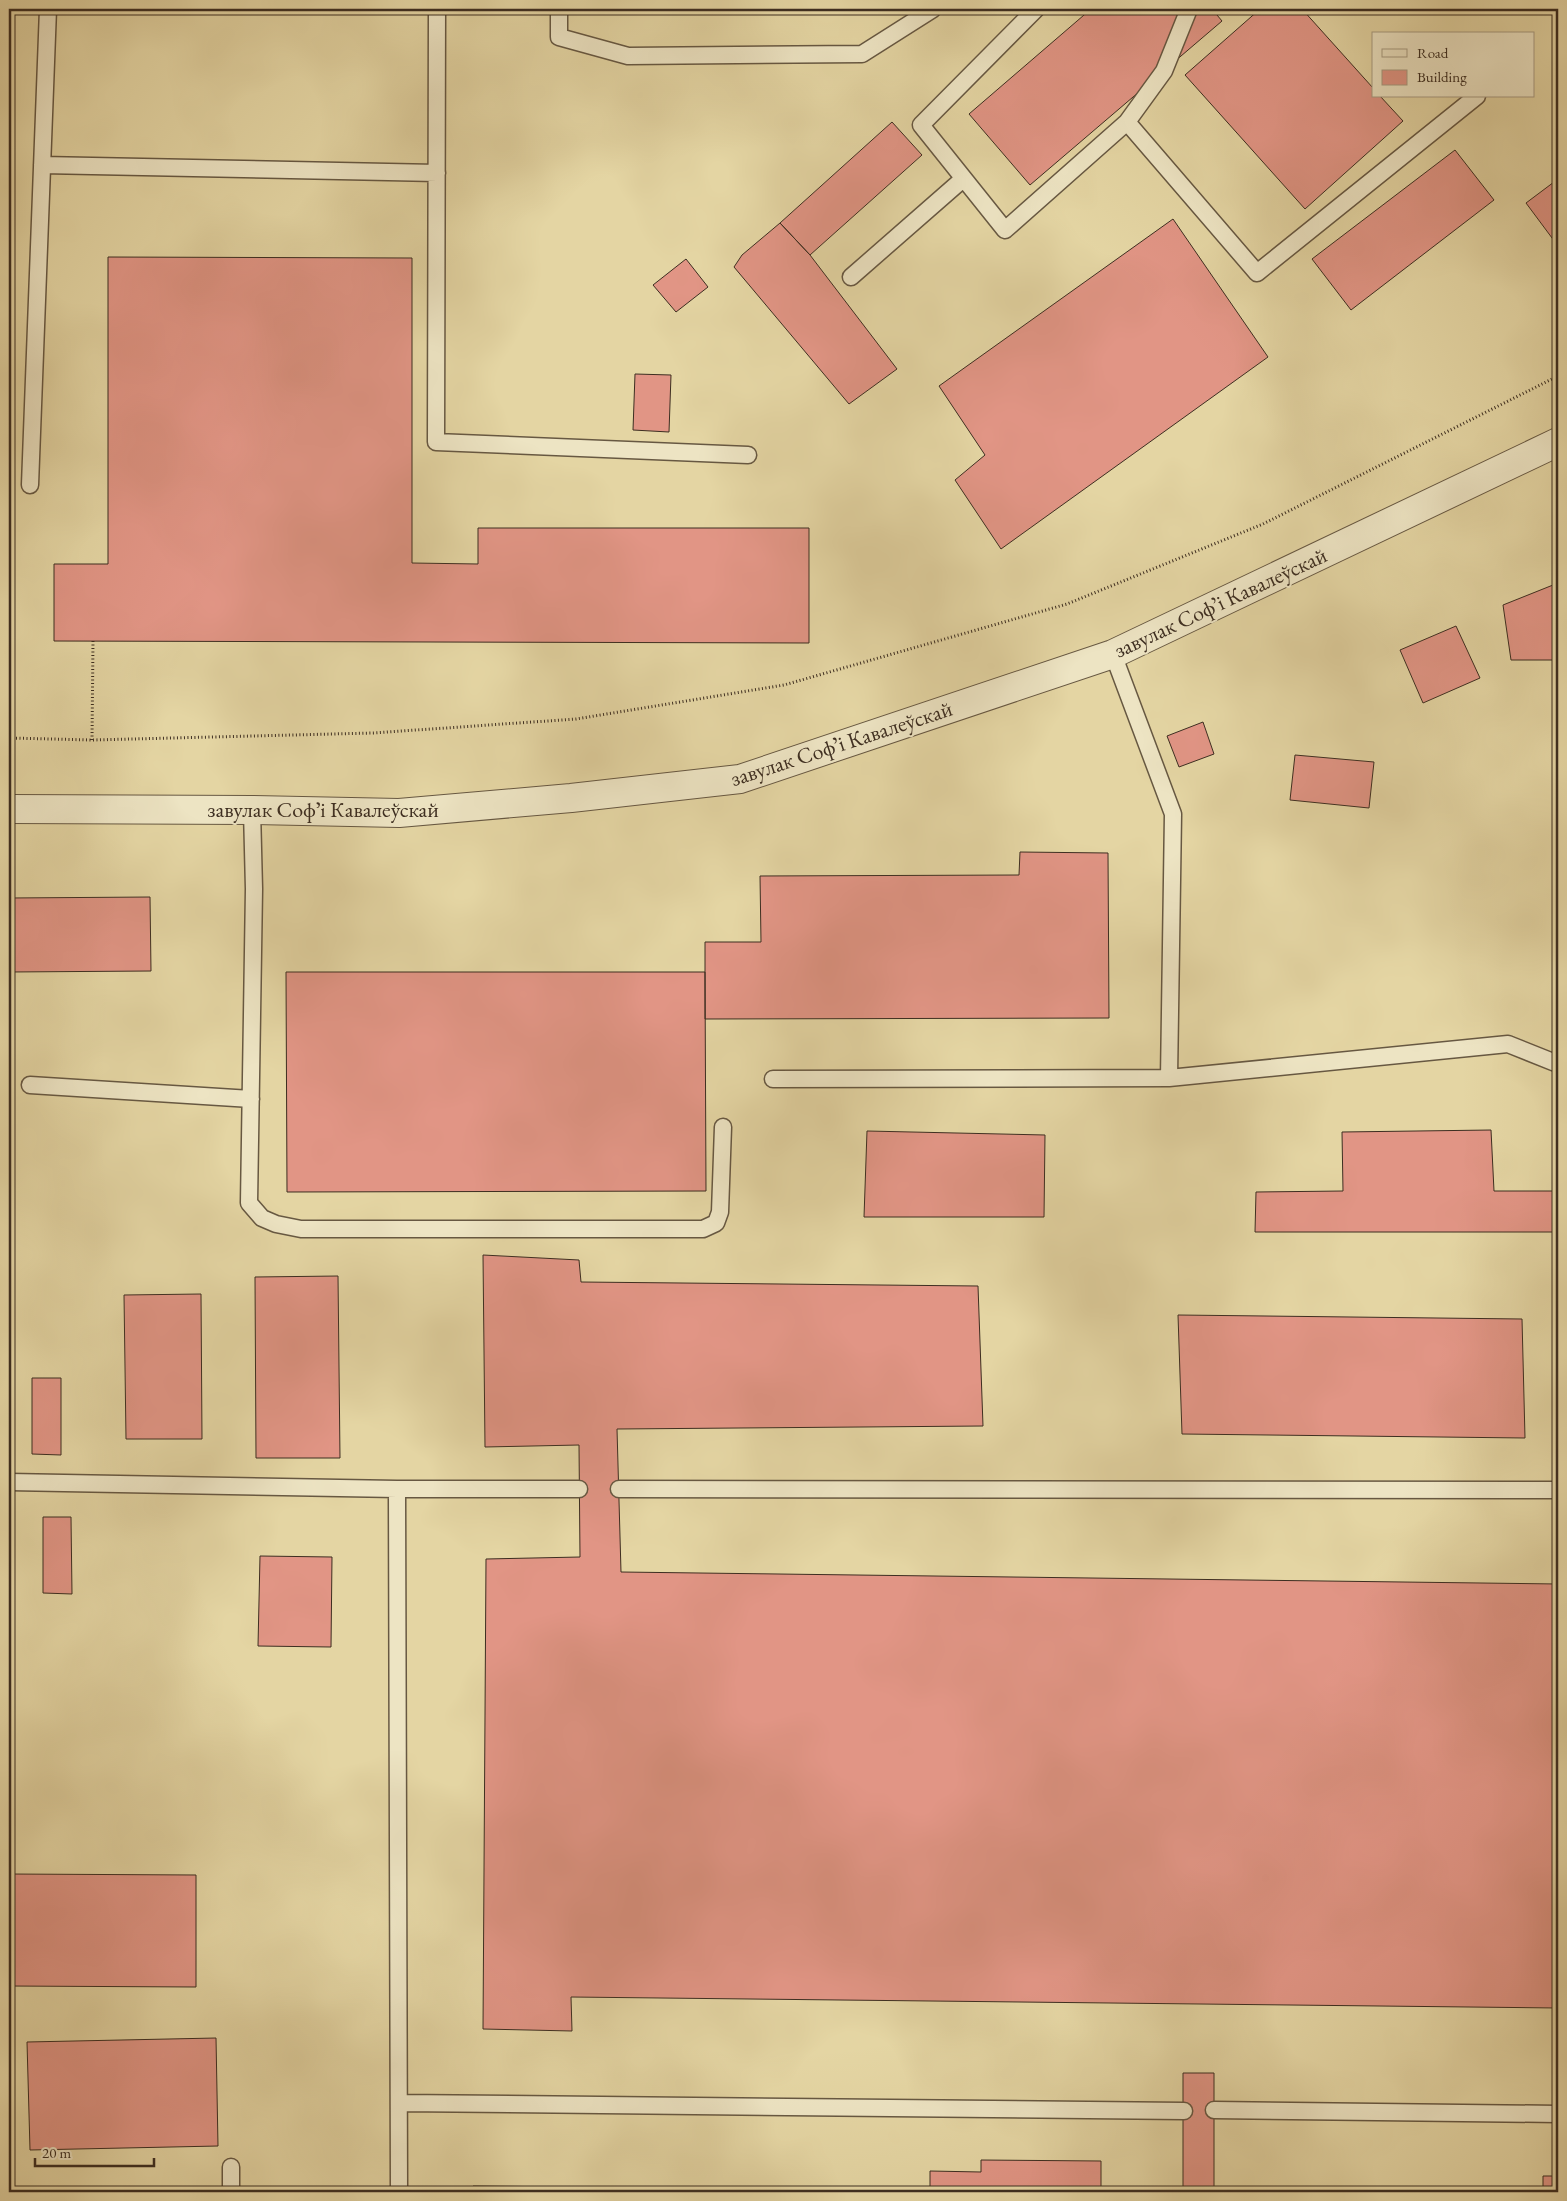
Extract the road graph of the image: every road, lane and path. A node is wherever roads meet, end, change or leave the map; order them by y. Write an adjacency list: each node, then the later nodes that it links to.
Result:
1 (48, 9): 9 (lane)
2 (437, 9): 10 (lane)
3 (559, 9): 4 (lane)
4 (933, 9)
5 (1036, 9): 11 (lane)
6 (1189, 9): 8 (lane)
7 (1475, 98): 8 (lane)
8 (1127, 122): 11 (lane)
9 (42, 165): 10 (lane); 16 (lane)
10 (437, 173): 15 (lane)
11 (963, 179): 12 (lane)
12 (851, 277)
13 (1558, 376): 20 (path)
14 (1558, 442): 18 (street, завулак Софʼі Кавалеўскай)
15 (748, 455)
16 (30, 485)
17 (93, 641): 20 (path)
18 (1112, 654): 21 (street, завулак Софʼі Кавалеўскай); 24 (lane)
19 (9, 738): 20 (path)
20 (92, 740)
21 (252, 810): 22 (street, завулак Софʼі Кавалеўскай); 27 (lane)
22 (14, 814)
23 (1558, 1064): 24 (lane)
24 (1169, 1078): 25 (lane)
25 (774, 1079)
26 (30, 1085): 27 (lane)
27 (251, 1099): 28 (lane)
28 (723, 1127)
29 (9, 1482): 30 (lane)
30 (397, 1489): 31 (lane); 34 (lane)
31 (579, 1489)
32 (619, 1489): 33 (lane)
33 (1558, 1490)
34 (400, 2103): 36 (lane); 40 (lane)
35 (1214, 2110): 37 (lane)
36 (1184, 2111)
37 (1558, 2114)
38 (231, 2167): 39 (lane)
39 (231, 2192)
40 (399, 2192)

